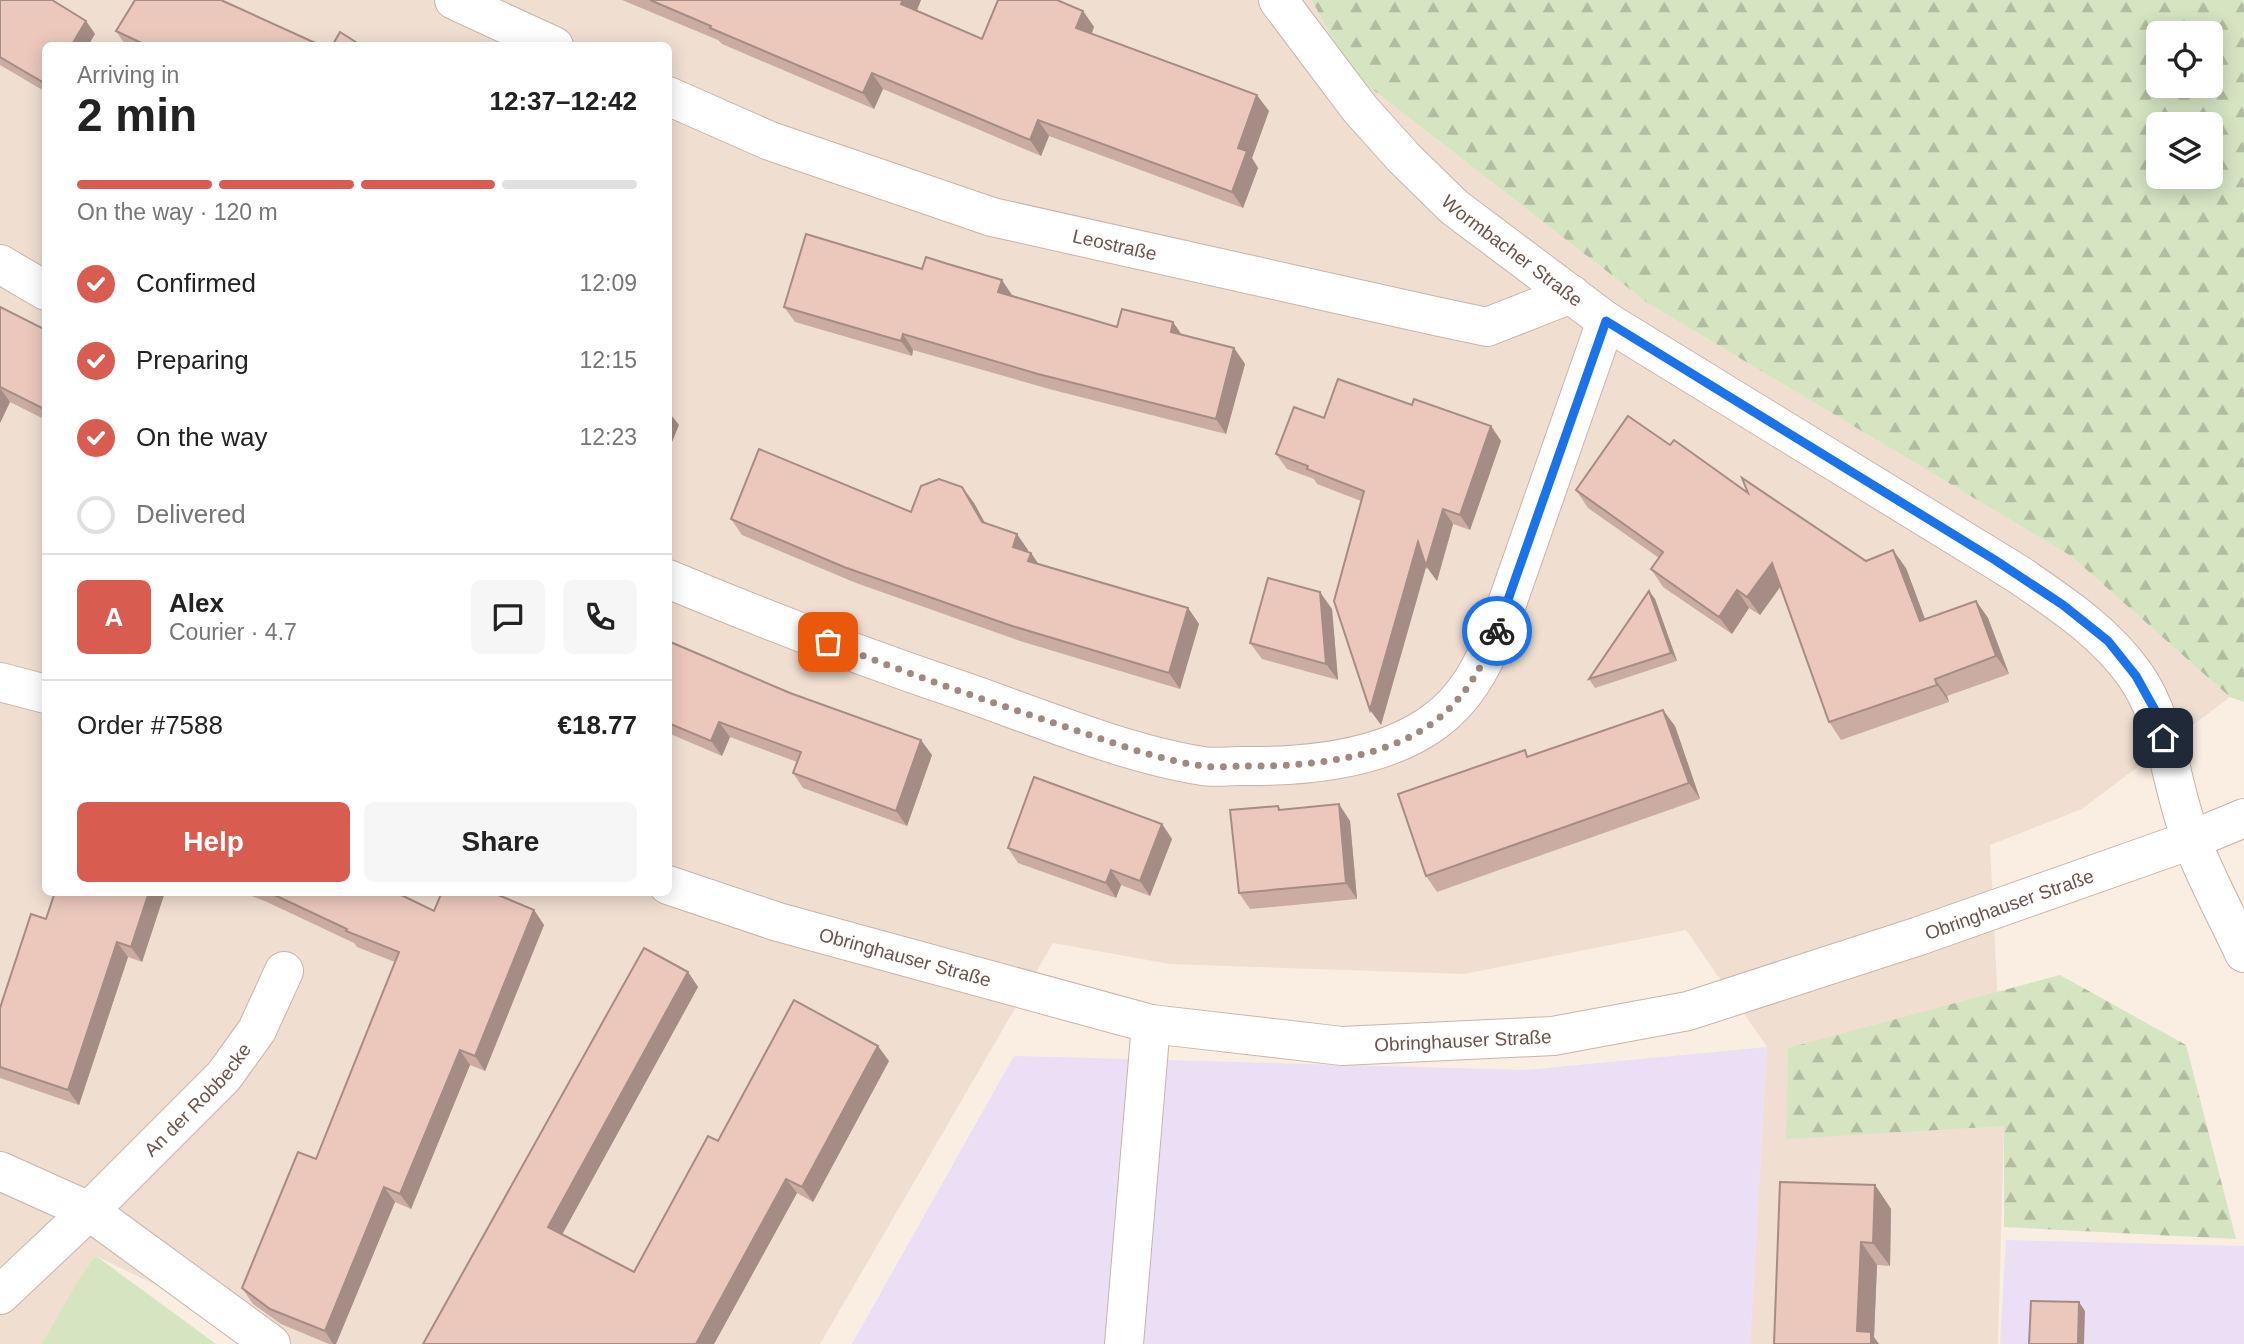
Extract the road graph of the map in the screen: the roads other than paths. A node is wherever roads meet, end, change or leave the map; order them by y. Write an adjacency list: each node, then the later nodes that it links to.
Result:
1 (454, 0): 3 (street)
2 (1278, 0): 7 (street, Wormbacher Straße)
3 (545, 42)
4 (672, 98): 7 (street, Leostraße)
5 (0, 264): 6 (street)
6 (42, 289)
7 (1571, 294): 8 (street, Wormbacher Straße)
8 (1606, 321): 9 (street); 13 (street, Wormbacher Straße)
9 (672, 581)
10 (0, 682): 11 (street)
11 (42, 693)
12 (2244, 818): 13 (street, Obringhauser Straße)
13 (2191, 840): 15 (street, Wormbacher Straße); 17 (street, Obringhauser Straße)
14 (672, 886): 17 (street, Obringhauser Straße)
15 (2244, 953)
16 (284, 971): 19 (street, An der Robbecke)
17 (1151, 1024): 22 (street)
18 (0, 1171): 19 (street)
19 (89, 1211): 20 (street, An der Robbecke); 21 (street)
20 (0, 1295)
21 (271, 1344)
22 (1124, 1344)

